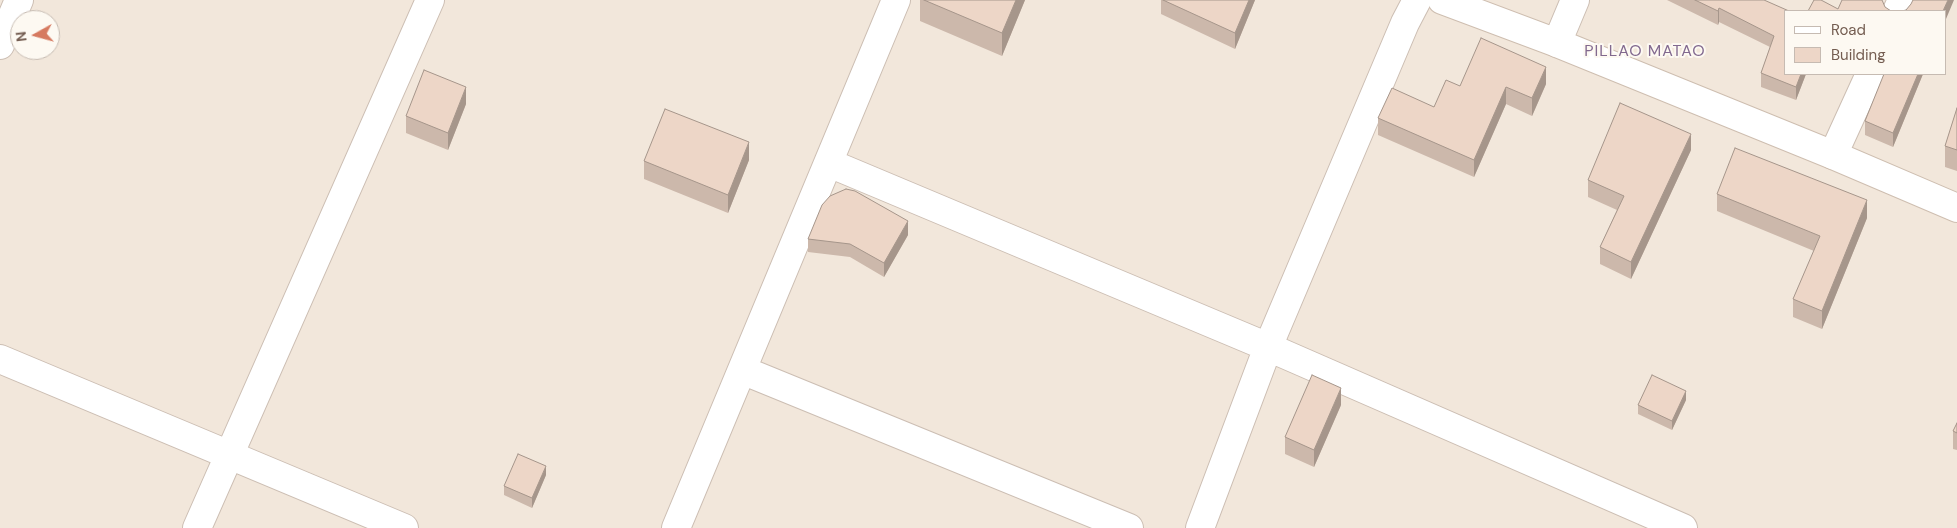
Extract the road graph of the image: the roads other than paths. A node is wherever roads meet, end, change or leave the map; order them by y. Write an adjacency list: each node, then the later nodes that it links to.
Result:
1 (19, 0): 8 (street)
2 (430, 0): 16 (street)
3 (896, 0): 11 (street)
4 (1417, 0): 13 (street)
5 (1442, 0): 7 (street)
6 (1574, 0): 7 (street)
7 (1557, 43): 10 (street)
8 (0, 45)
9 (1870, 75): 10 (street)
10 (1833, 155): 12 (street)
11 (829, 164): 13 (street); 15 (street)
12 (1957, 208)
13 (1268, 348): 21 (street); 22 (street)
14 (0, 359): 16 (street)
15 (742, 370): 19 (street); 20 (street)
16 (229, 454): 17 (street); 18 (street)
17 (197, 528)
18 (404, 528)
19 (676, 528)
20 (1129, 528)
21 (1200, 528)
22 (1683, 528)

